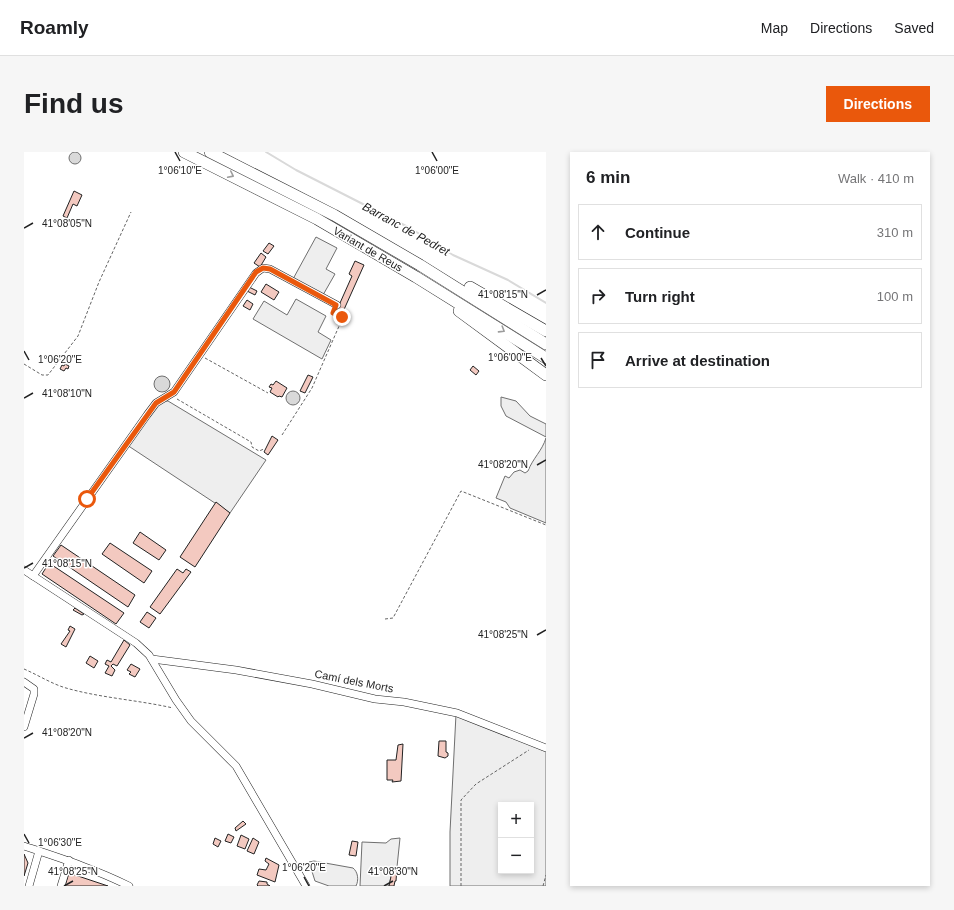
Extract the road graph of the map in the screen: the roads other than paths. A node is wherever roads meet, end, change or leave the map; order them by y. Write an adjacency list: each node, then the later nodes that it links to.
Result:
1 (184, 152): 4 (highway, Variant de Reus, one-way to 4)
2 (210, 152): 3 (highway, Variant de Reus)
3 (253, 173): 6 (highway); 7 (highway, Variant de Reus)
4 (317, 219): 8 (highway, Variant de Reus, one-way to 8); 9 (highway)
5 (336, 305): 11 (street)
6 (546, 331)
7 (546, 344)
8 (546, 358)
9 (546, 375)
10 (24, 570): 11 (street)
11 (33, 576): 12 (street)
12 (152, 659): 15 (street, Camí dels Morts); 22 (street)
13 (24, 682): 14 (street)
14 (24, 727)
15 (546, 748)
16 (24, 846): 17 (street)
17 (39, 851): 18 (street); 19 (street)
18 (69, 860): 20 (street); 21 (street)
19 (29, 886)
20 (61, 886)
21 (129, 886)
22 (306, 886)

